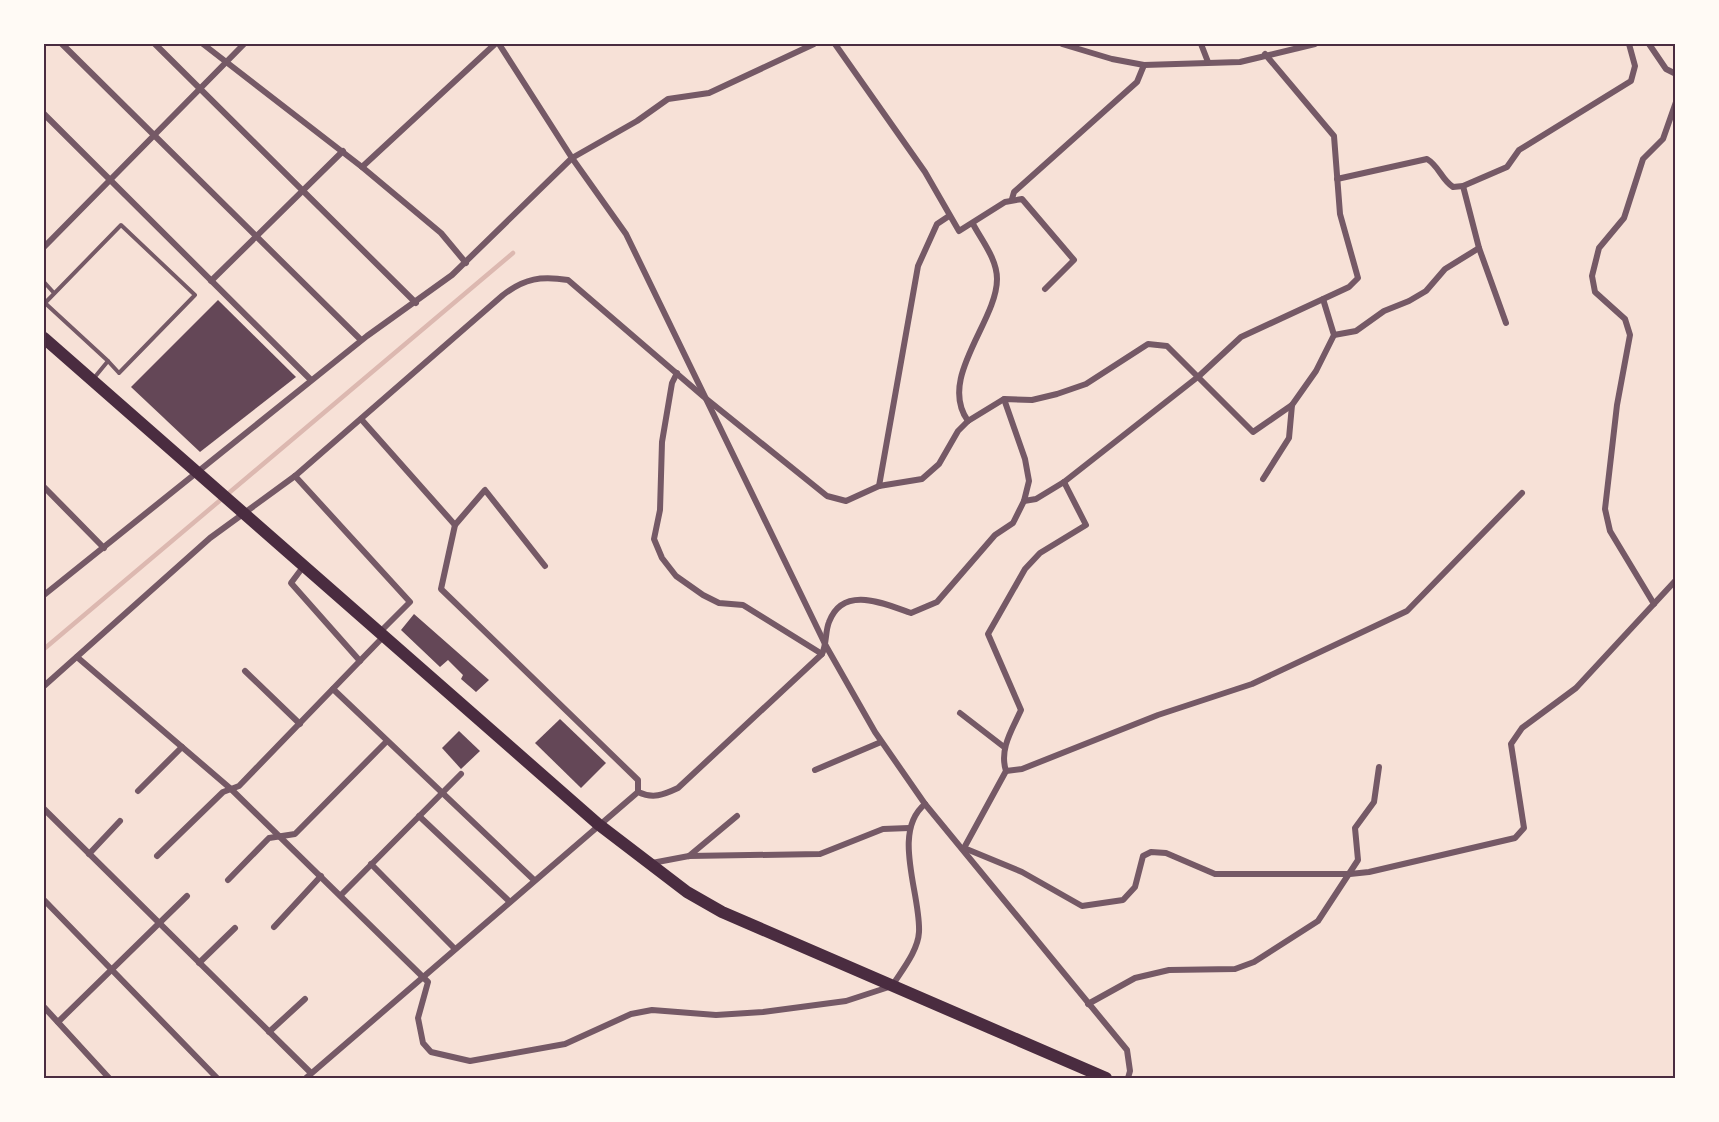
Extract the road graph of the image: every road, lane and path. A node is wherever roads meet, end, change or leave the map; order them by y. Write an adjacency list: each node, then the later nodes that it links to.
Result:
1 (62, 44): 21 (street)
2 (155, 44): 18 (street)
3 (203, 44): 15 (street)
4 (244, 44): 15 (street)
5 (497, 44): 23 (street); 24 (street)
6 (814, 44): 23 (street)
7 (835, 44): 30 (street)
8 (1062, 44): 16 (street)
9 (1201, 44): 14 (street)
10 (1315, 44): 13 (street)
11 (1629, 44): 27 (street)
12 (1649, 44): 17 (street)
13 (1265, 54): 14 (street); 25 (street)
14 (1208, 62): 16 (street)
15 (228, 63): 18 (street); 22 (street)
16 (1144, 65): 29 (street)
17 (1676, 74)
18 (201, 89): 21 (street); 28 (street)
19 (1676, 102): 72 (street)
20 (44, 114): 26 (street)
21 (155, 136): 26 (street); 32 (street)
22 (343, 151): 24 (street); 28 (street)
23 (572, 158): 35 (street); 52 (street)
24 (362, 167): 35 (street)
25 (1337, 179): 27 (street); 40 (street)
26 (110, 180): 33 (street); 36 (street)
27 (1463, 186): 34 (street)
28 (302, 190): 32 (street); 42 (street)
29 (1012, 199): 31 (street); 38 (street)
30 (949, 216): 31 (street); 61 (street)
31 (973, 224): 56 (street)
32 (256, 236): 36 (street); 46 (street)
33 (44, 247)
34 (1479, 248): 43 (street); 44 (street)
35 (466, 263): 42 (street)
36 (211, 281): 51 (street)
37 (44, 282): 39 (lane)
38 (1045, 289)
39 (54, 293): 41 (lane); 47 (lane)
40 (1323, 298): 44 (street); 49 (street)
41 (44, 303): 47 (lane)
42 (416, 303): 46 (street)
43 (1506, 322)
44 (1334, 334): 54 (street)
45 (44, 338): 50 (main road)
46 (361, 340): 51 (street)
47 (108, 361): 50 (lane)
48 (677, 374): 52 (street); 55 (street); 75 (street)
49 (1199, 376): 53 (street); 54 (street); 60 (street)
50 (92, 380): 57 (main road)
51 (311, 380): 57 (street)
52 (704, 397): 61 (street); 74 (street)
53 (1004, 399): 56 (street); 64 (street)
54 (1292, 405): 59 (street)
55 (361, 419): 58 (street); 66 (street)
56 (968, 421): 61 (street)
57 (200, 475): 65 (main road); 67 (street)
58 (295, 476): 65 (street); 73 (street)
59 (1263, 479)
60 (1064, 482): 64 (street); 86 (street)
61 (879, 486)
62 (44, 487): 67 (street)
63 (1522, 493): 89 (street)
64 (1024, 501): 74 (street)
65 (240, 513): 69 (main road); 76 (street)
66 (455, 525): 68 (street); 93 (street)
67 (104, 548): 71 (street)
68 (545, 566)
69 (303, 567): 73 (main road); 77 (street)
70 (1676, 580): 72 (street)
71 (44, 593)
72 (1654, 604): 109 (street)
73 (381, 634): 77 (street); 100 (main road)
74 (826, 646): 75 (street); 84 (street)
75 (822, 654): 93 (street)
76 (77, 657): 79 (street); 85 (street)
77 (360, 661): 80 (street)
78 (245, 671): 82 (street)
79 (44, 686)
80 (333, 689): 82 (street); 83 (street)
81 (960, 712): 86 (street)
82 (300, 724): 91 (street)
83 (387, 741): 94 (street); 102 (street)
84 (881, 742): 88 (street); 95 (street)
85 (182, 747): 91 (street); 92 (street)
86 (1004, 747): 89 (street)
87 (1379, 767): 109 (street)
88 (815, 770)
89 (1006, 771): 103 (street)
90 (461, 774): 94 (street)
91 (231, 789): 102 (street); 105 (street)
92 (138, 791)
93 (638, 792): 100 (street)
94 (441, 794): 97 (street); 112 (street)
95 (925, 804): 101 (street); 103 (street)
96 (44, 808): 104 (street)
97 (419, 816): 107 (street); 116 (street)
98 (737, 816): 106 (street)
99 (120, 821): 104 (street)
100 (598, 824): 108 (main road); 112 (street)
101 (909, 828): 106 (street); 124 (street)
102 (279, 837): 110 (street); 111 (street)
103 (964, 849): 109 (street); 126 (street)
104 (89, 854): 117 (street)
105 (157, 856)
106 (689, 856): 108 (street)
107 (371, 864): 113 (street); 120 (street)
108 (649, 864): 124 (main road)
109 (1350, 874): 126 (street)
110 (321, 876): 113 (street); 118 (street)
111 (228, 880)
112 (534, 880): 116 (street)
113 (341, 895): 123 (street)
114 (187, 896): 117 (street)
115 (44, 900): 122 (street)
116 (509, 901): 120 (street)
117 (159, 923): 121 (street); 122 (street)
118 (274, 927)
119 (235, 928): 121 (street)
120 (454, 948): 123 (street)
121 (199, 963): 129 (street)
122 (111, 970): 128 (street); 132 (street)
123 (422, 976): 124 (street); 130 (street)
124 (892, 986): 133 (main road)
125 (305, 999): 129 (street)
126 (1088, 1004): 134 (street)
127 (44, 1007): 128 (street)
128 (58, 1022): 131 (street)
129 (269, 1032): 130 (street)
130 (308, 1075)
131 (109, 1078)
132 (217, 1078)
133 (1106, 1078)
134 (1128, 1078)

